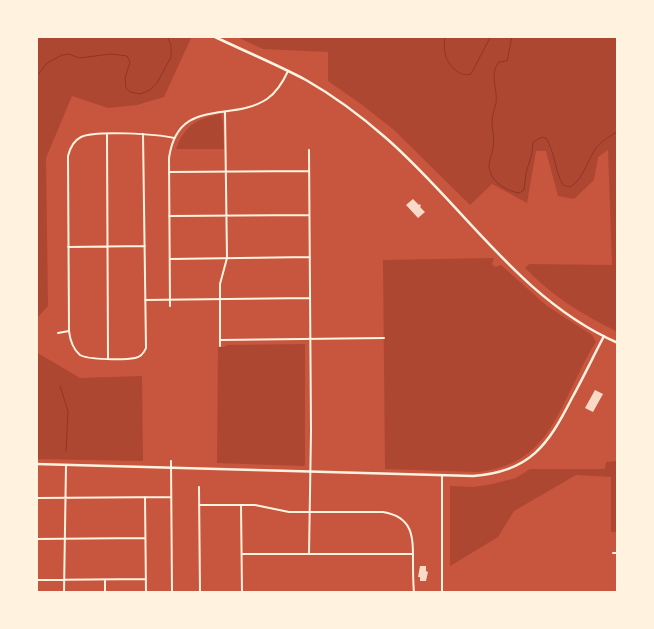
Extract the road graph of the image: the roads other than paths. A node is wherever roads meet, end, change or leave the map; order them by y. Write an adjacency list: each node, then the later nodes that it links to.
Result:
1 (213, 36): 2 (main road)
2 (288, 71): 3 (street); 27 (main road)
3 (225, 111): 6 (street); 10 (street)
4 (107, 134): 5 (street); 14 (street); 16 (street)
5 (143, 134): 6 (street); 15 (street)
6 (174, 138): 9 (street)
7 (309, 150): 8 (street)
8 (309, 171): 10 (street); 11 (street)
9 (169, 172): 10 (street); 12 (street)
10 (226, 172): 13 (street)
11 (310, 215): 13 (street); 17 (street)
12 (169, 216): 13 (street); 19 (street)
13 (227, 216): 18 (street)
14 (108, 246): 15 (street); 16 (street); 33 (street)
15 (145, 246): 21 (street)
16 (68, 247): 25 (street)
17 (310, 257): 18 (street); 20 (street)
18 (227, 258): 19 (street); 23 (street)
19 (169, 259): 22 (street)
20 (310, 298): 23 (street); 29 (street)
21 (145, 300): 22 (street); 33 (street)
22 (170, 300): 23 (street); 24 (street)
23 (220, 300): 30 (street)
24 (170, 306)
25 (69, 331): 26 (street); 33 (street)
26 (58, 333)
27 (604, 336): 31 (main road); 39 (main road)
28 (384, 338): 29 (street)
29 (310, 339): 30 (street); 38 (street)
30 (220, 340): 32 (street)
31 (618, 343)
32 (220, 346)
33 (108, 358)
34 (171, 461): 37 (street)
35 (36, 464): 36 (main road)
36 (66, 465): 37 (main road); 43 (street)
37 (171, 468): 38 (main road); 41 (street)
38 (310, 472): 39 (main road); 47 (street)
39 (442, 476): 67 (street)
40 (199, 487): 45 (street)
41 (171, 497): 44 (street); 63 (street)
42 (36, 498): 43 (street)
43 (65, 498): 44 (street); 48 (street)
44 (145, 498): 49 (street)
45 (200, 505): 46 (street); 64 (street)
46 (241, 505): 47 (street); 53 (street)
47 (309, 512): 54 (street); 55 (street)
48 (64, 538): 49 (street); 50 (street); 58 (street)
49 (146, 538): 56 (street)
50 (36, 539)
51 (613, 553): 52 (street)
52 (618, 553)
53 (242, 554): 54 (street); 65 (street)
54 (309, 554): 55 (street)
55 (413, 554): 66 (street)
56 (146, 579): 59 (street); 62 (street)
57 (36, 580): 58 (street)
58 (64, 580): 59 (street); 60 (street)
59 (105, 580): 61 (street)
60 (64, 593)
61 (105, 593)
62 (146, 593)
63 (172, 593)
64 (200, 593)
65 (242, 593)
66 (414, 593)
67 (442, 593)

